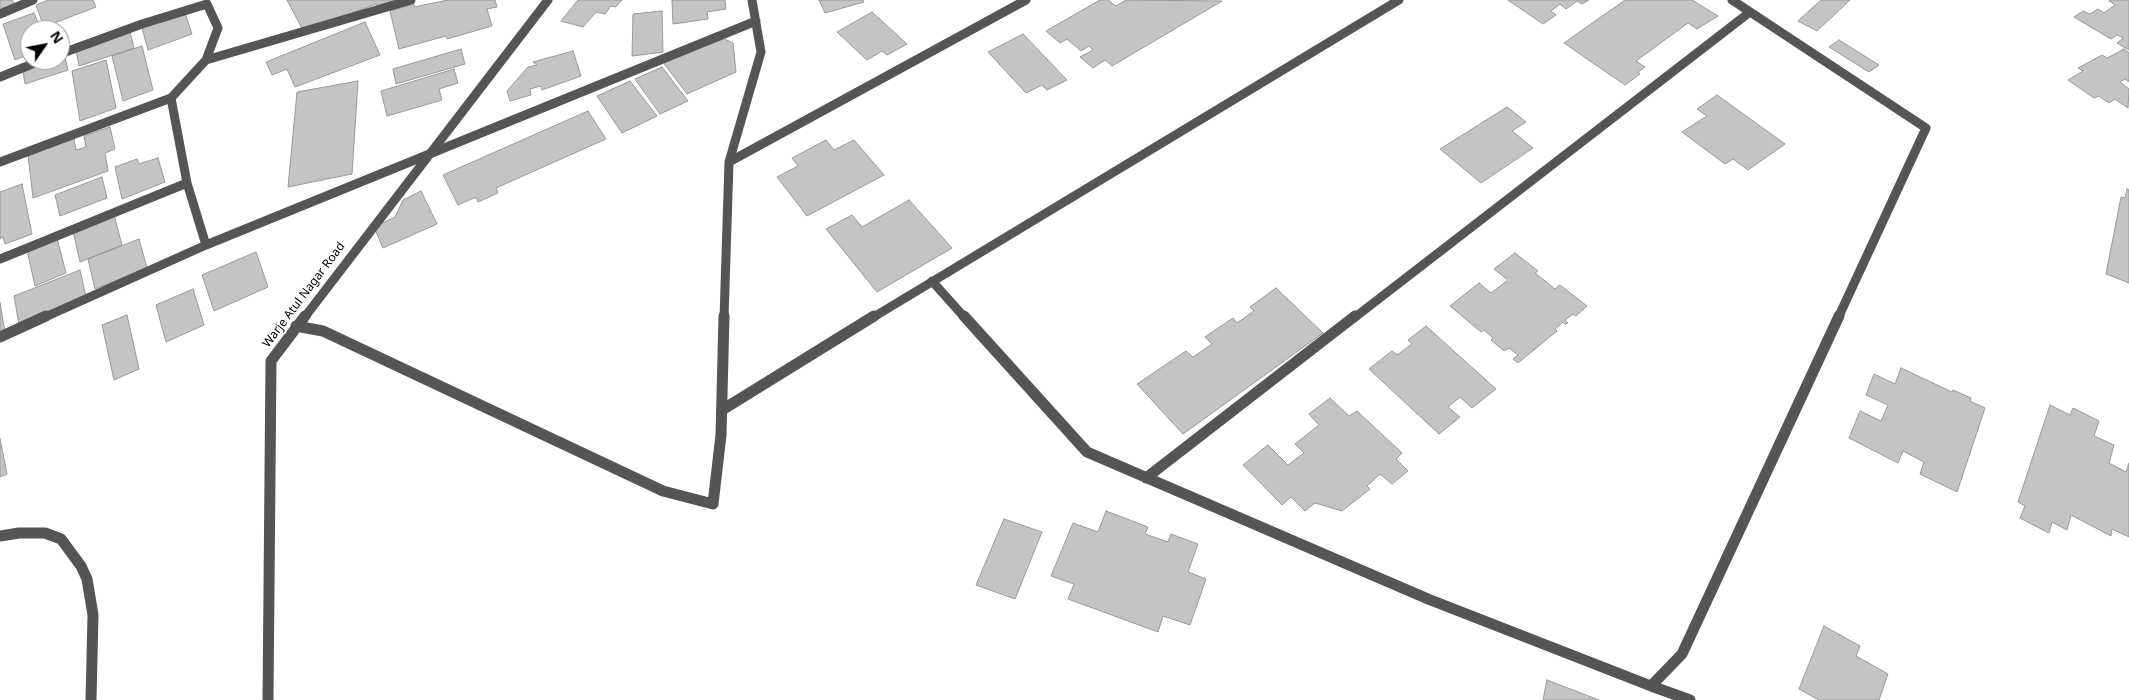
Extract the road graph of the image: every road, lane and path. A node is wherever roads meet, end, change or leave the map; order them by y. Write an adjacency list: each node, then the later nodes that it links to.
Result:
1 (33, 0): 9 (street)
2 (410, 0): 12 (street)
3 (548, 0): 16 (street, Warje Atul Nagar Road)
4 (752, 0): 10 (street)
5 (1026, 0): 18 (street)
6 (1399, 0): 22 (street)
7 (1732, 0): 8 (street)
8 (1750, 12): 26 (street); 28 (street)
9 (0, 14)
10 (756, 21): 16 (street); 18 (street)
11 (70, 51): 12 (street)
12 (206, 60): 15 (street)
13 (20, 69): 14 (street)
14 (0, 77)
15 (171, 98): 17 (street); 19 (street)
16 (428, 155): 20 (street); 23 (street, Warje Atul Nagar Road)
17 (0, 162)
18 (729, 162): 25 (street)
19 (187, 183): 20 (street); 21 (street)
20 (206, 246): 24 (street)
21 (0, 259)
22 (932, 282): 25 (street); 26 (street)
23 (296, 326): 25 (street); 30 (street, Warje Atul Nagar Road)
24 (0, 337)
25 (722, 410)
26 (1146, 478): 28 (street)
27 (0, 536): 29 (street)
28 (1651, 686): 31 (street)
29 (91, 700)
30 (268, 700)
31 (1690, 700)

